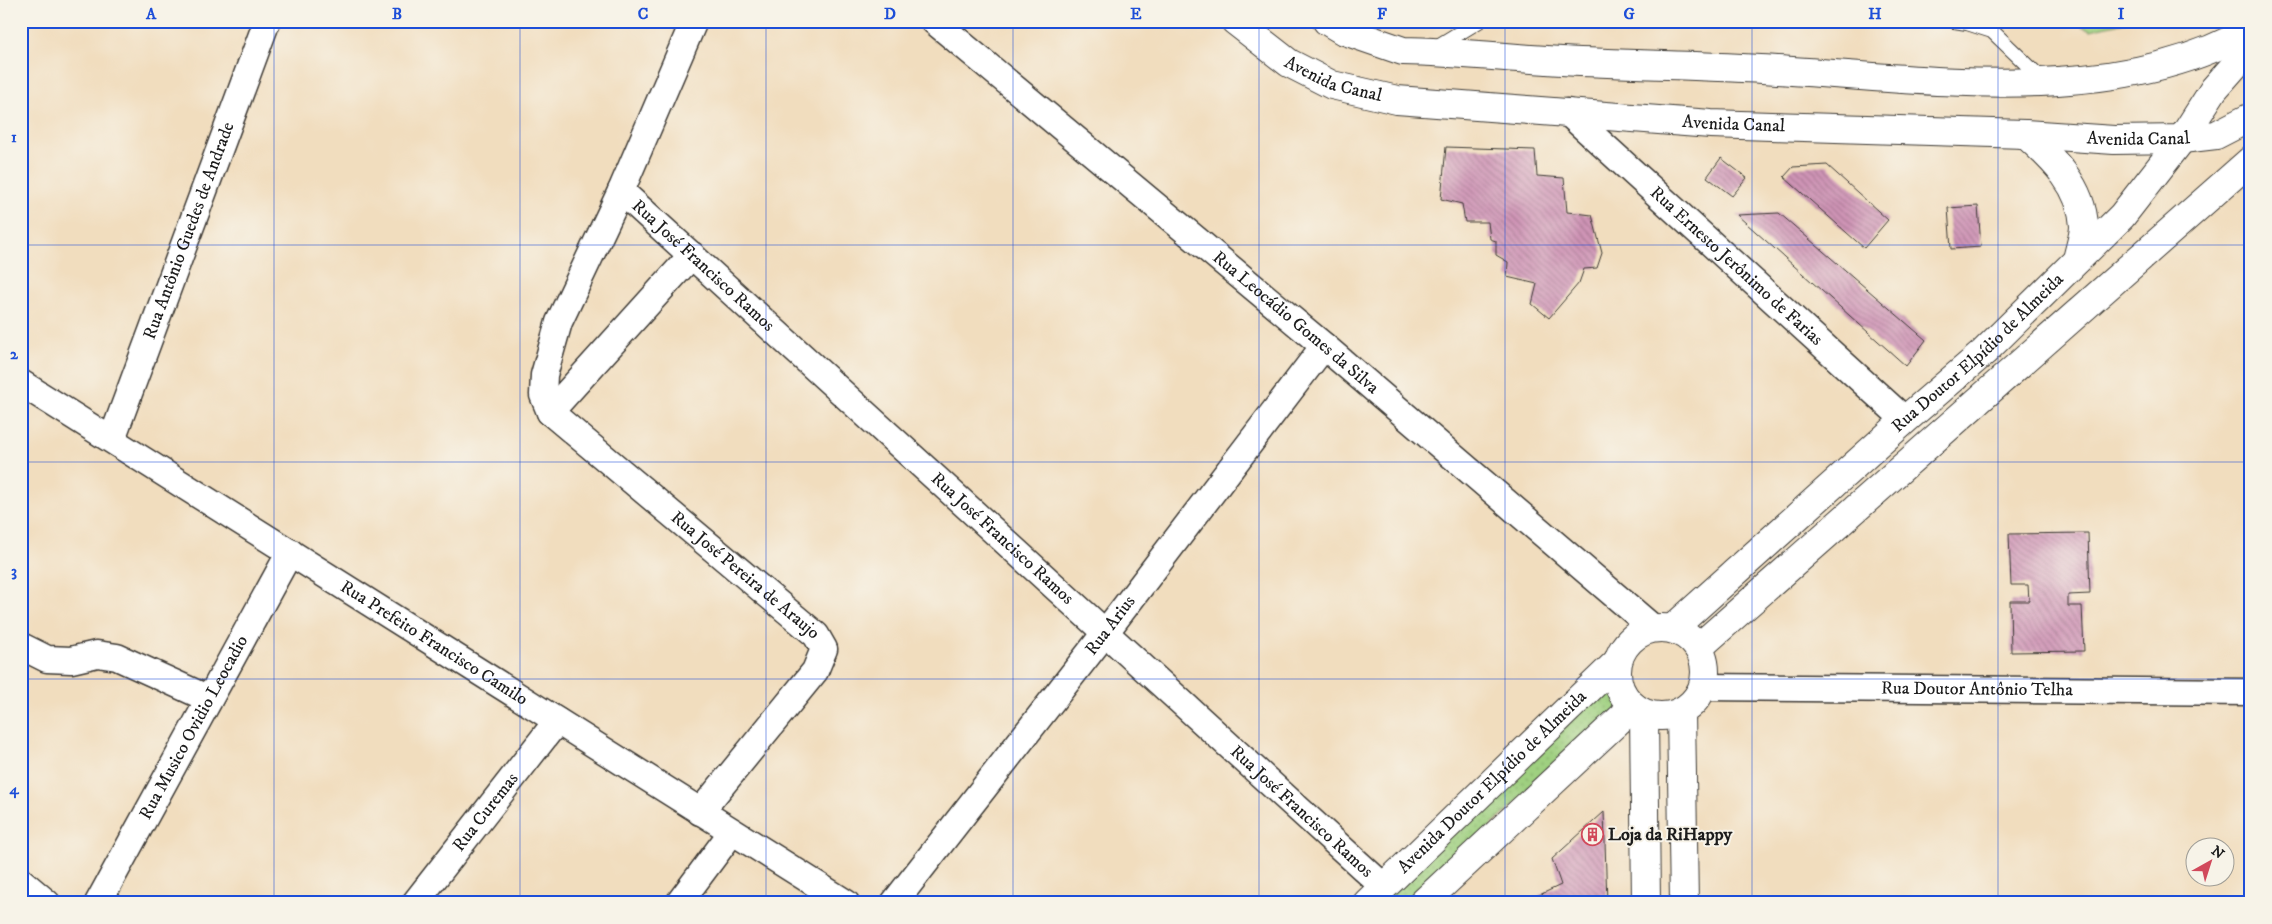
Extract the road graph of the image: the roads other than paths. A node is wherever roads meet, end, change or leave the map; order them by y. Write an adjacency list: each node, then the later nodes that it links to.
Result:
1 (267, 21): 24 (street, Rua Antônio Guedes de Andrade)
2 (694, 21): 17 (street)
3 (934, 21): 20 (street, Rua Leocádio Gomes da Silva)
4 (1235, 21): 12 (main road, Avenida Canal)
5 (1327, 21): 10 (main road)
6 (1480, 21): 10 (lane)
7 (1954, 21): 11 (lane)
8 (2251, 29): 11 (main road)
9 (2251, 47): 15 (main road, Rua Doutor Elpídio de Almeida)
10 (1429, 51): 11 (main road)
11 (2044, 81)
12 (1567, 112): 14 (main road, Avenida Canal); 23 (street, Rua Ernesto Jerônimo de Farias)
13 (2251, 118): 15 (main road, Avenida Canal)
14 (2025, 134): 15 (main road, Avenida Canal); 19 (main road)
15 (2182, 139): 19 (main road, Rua Doutor Elpídio de Almeida)
16 (2251, 160): 29 (main road, Rua Doutor Elpídio de Almeida)
17 (621, 190): 18 (street, Rua José Francisco Ramos); 22 (street)
18 (692, 255): 22 (street); 27 (street, Rua José Francisco Ramos)
19 (2077, 260): 23 (main road, Rua Doutor Elpídio de Almeida)
20 (1324, 346): 26 (street, Rua Leocádio Gomes da Silva); 27 (street, Rua Arius)
21 (21, 383): 24 (street, Rua Prefeito Francisco Camilo)
22 (550, 412): 37 (street, Rua José Pereira de Araujo)
23 (1905, 420): 26 (main road, Rua Doutor Elpídio de Almeida)
24 (112, 439): 25 (street, Rua Prefeito Francisco Camilo)
25 (290, 552): 33 (street, Rua Musico Ovidio Leocadio); 36 (street, Rua Prefeito Francisco Camilo)
26 (1662, 629): 29 (main road); 30 (main road, Avenida Doutor Elpídio de Almeida)
27 (1105, 633): 40 (street, Rua José Francisco Ramos); 46 (street, Rua Arius)
28 (21, 646): 33 (street)
29 (1698, 648): 31 (main road)
30 (1617, 662): 34 (main road); 40 (main road, Avenida Doutor Elpídio de Almeida)
31 (1703, 687): 32 (street, Rua Doutor Antônio Telha); 35 (main road)
32 (2251, 692)
33 (210, 699): 42 (street, Rua Musico Ovidio Leocadio)
34 (1639, 710): 35 (main road); 47 (main road); 48 (main road)
35 (1681, 712): 49 (main road)
36 (557, 721): 37 (street, Rua Prefeito Francisco Camilo); 43 (street, Rua Curemas)
37 (700, 812): 38 (street, Rua Prefeito Francisco Camilo)
38 (732, 832): 44 (street); 45 (street, Rua Prefeito Francisco Camilo)
39 (21, 881): 41 (street)
40 (1375, 895)
41 (47, 903)
42 (98, 903)
43 (415, 903)
44 (679, 903)
45 (846, 903)
46 (894, 903)
47 (1423, 903)
48 (1646, 903)
49 (1684, 903)

